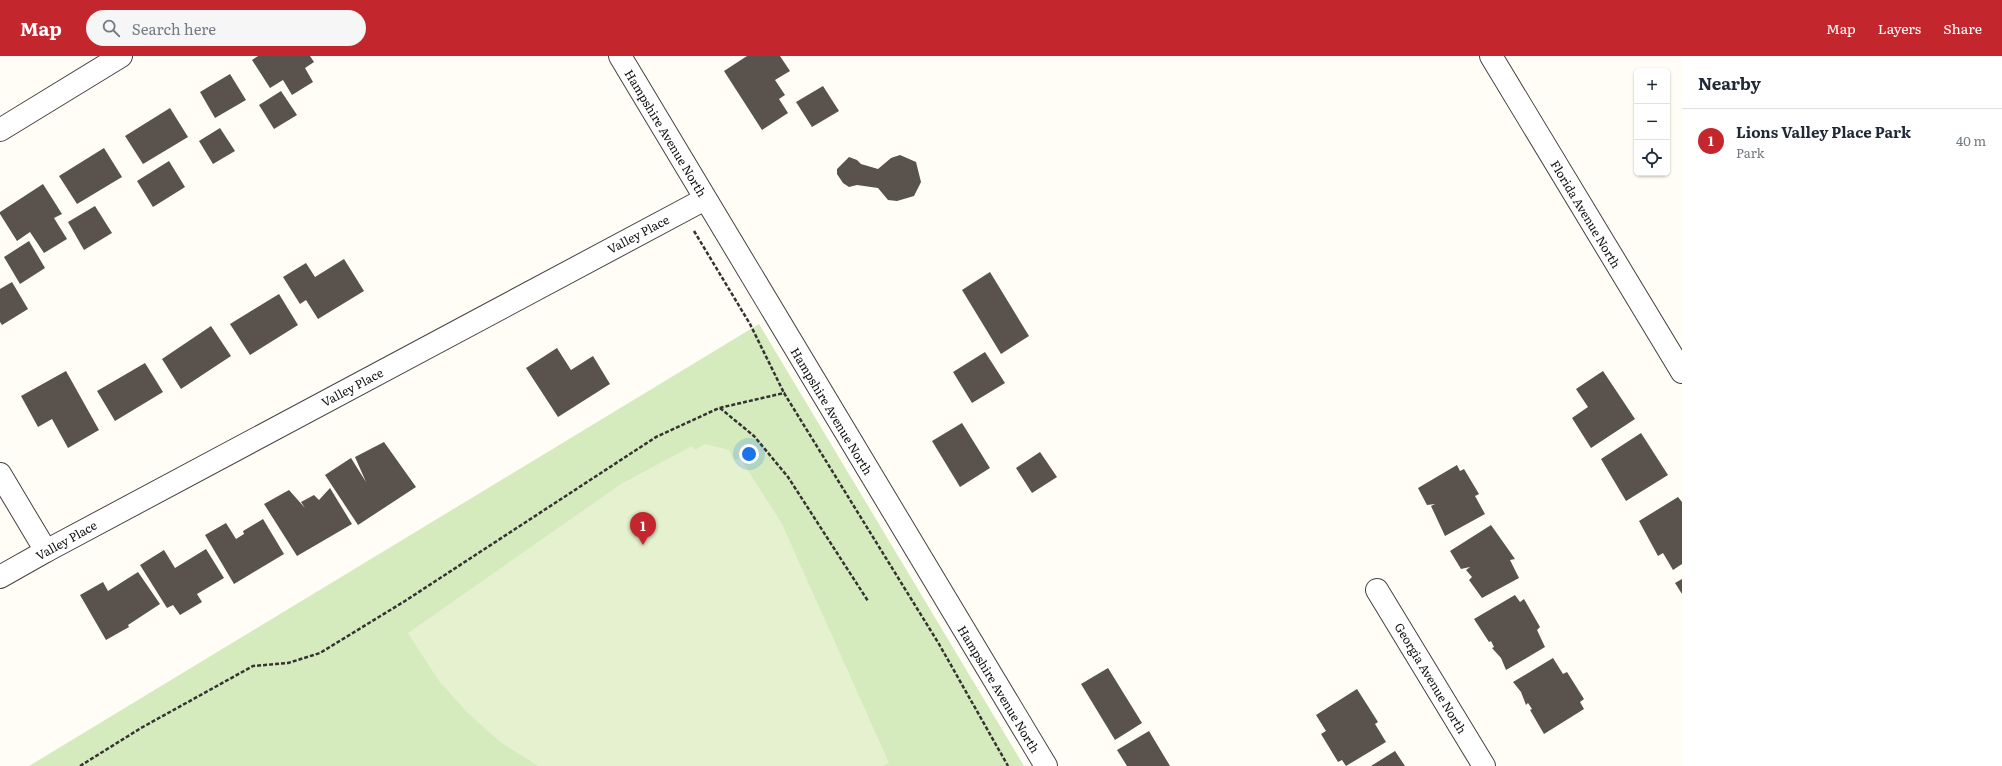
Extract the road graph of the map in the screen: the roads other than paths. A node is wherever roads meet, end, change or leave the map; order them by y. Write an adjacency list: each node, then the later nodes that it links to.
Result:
1 (121, 56): 4 (street)
2 (620, 56): 5 (street, Hampshire Avenue North)
3 (1491, 56): 6 (street, Florida Avenue North)
4 (0, 130)
5 (705, 199): 8 (street, Valley Place); 11 (street, Hampshire Avenue North)
6 (1682, 372)
7 (0, 474): 8 (street)
8 (46, 551): 9 (street, Valley Place)
9 (0, 577)
10 (1377, 590): 12 (street, Georgia Avenue North)
11 (1046, 766)
12 (1484, 766)

